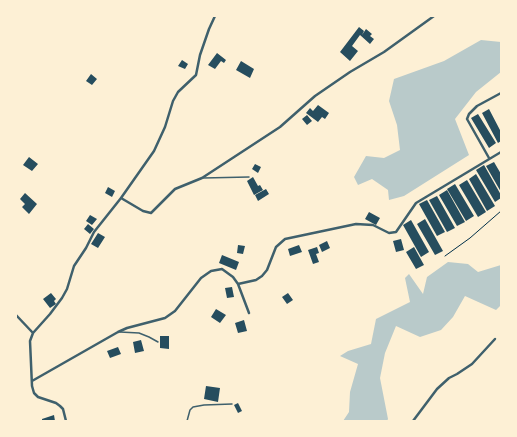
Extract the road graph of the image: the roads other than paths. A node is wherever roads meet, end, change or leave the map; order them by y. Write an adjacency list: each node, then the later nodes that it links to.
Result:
1 (215, 16): 8 (street)
2 (434, 16): 7 (street)
3 (501, 93): 5 (street)
4 (501, 152): 5 (street)
5 (489, 158): 9 (street)
6 (249, 177): 7 (lane)
7 (202, 178): 8 (street)
8 (121, 198): 13 (street)
9 (238, 284): 10 (street); 12 (street)
10 (249, 313)
11 (16, 315): 13 (street)
12 (118, 332): 15 (lane); 16 (street)
13 (33, 333): 16 (street)
14 (495, 339): 20 (street)
15 (158, 342)
16 (32, 381): 18 (street)
17 (232, 404): 19 (lane)
18 (66, 421)
19 (187, 421)
20 (413, 421)

